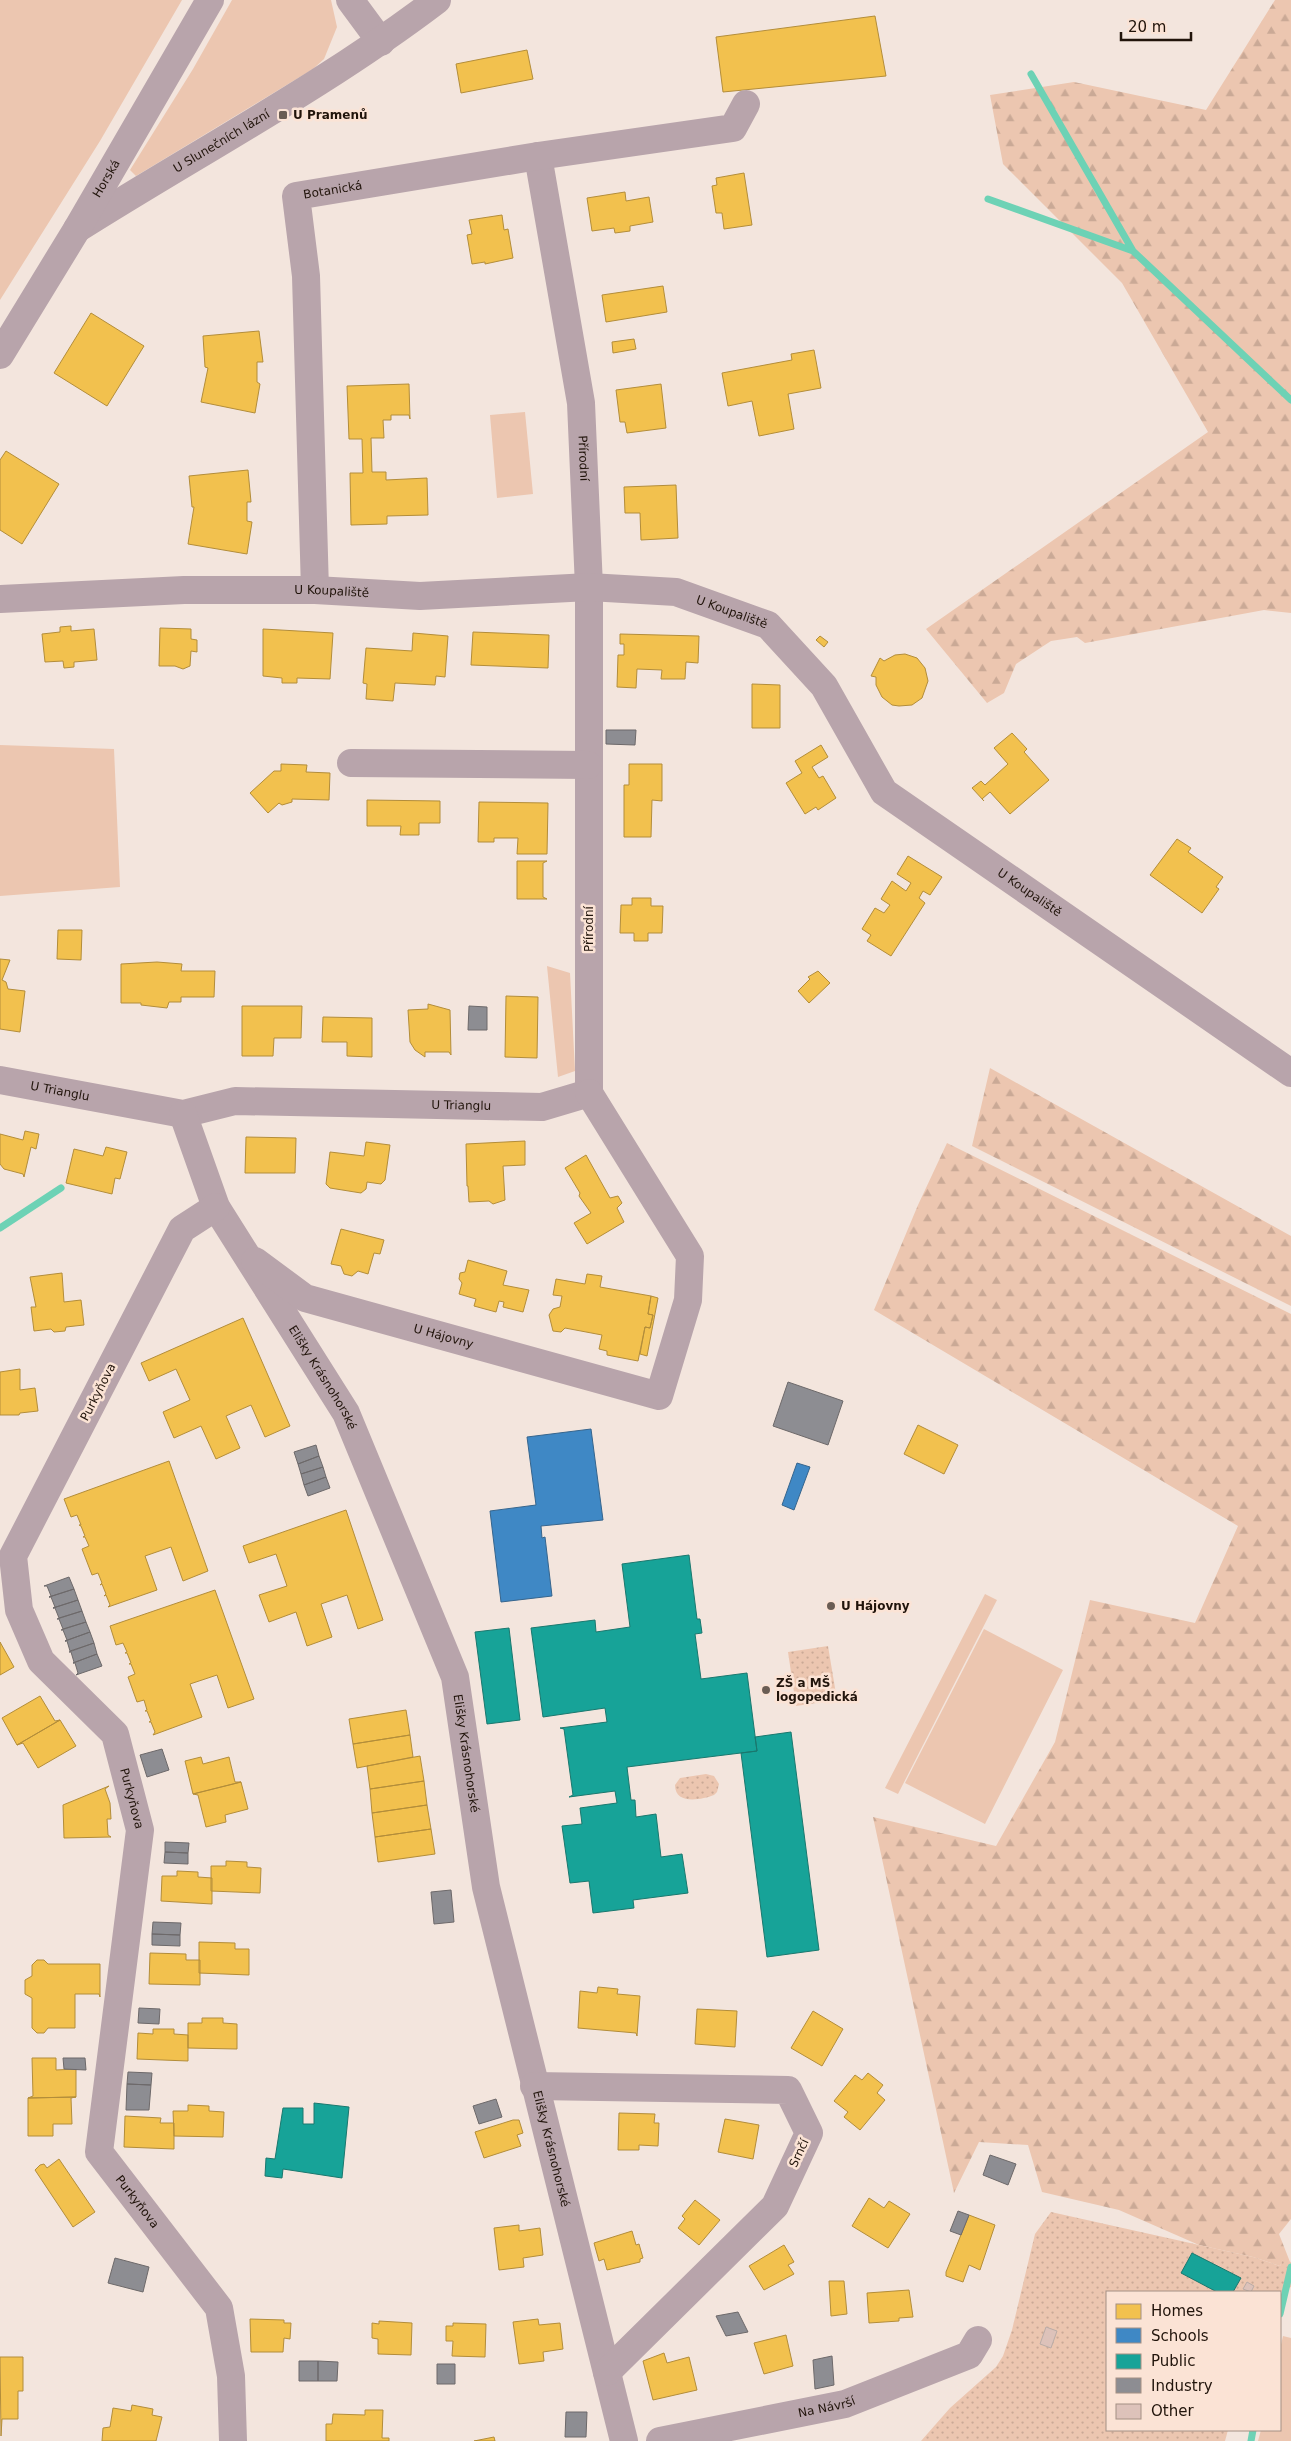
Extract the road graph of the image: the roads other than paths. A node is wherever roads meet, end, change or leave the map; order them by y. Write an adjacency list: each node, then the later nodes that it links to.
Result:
1 (210, 0): 7 (street, Horská)
2 (350, 0): 4 (street)
3 (438, 0): 4 (street, U Slunečních lázní)
4 (382, 42): 7 (street, U Slunečních lázní)
5 (746, 104): 6 (street, Botanická)
6 (538, 156): 9 (street, Přírodní); 10 (street, Botanická)
7 (77, 229): 8 (street, Horská)
8 (0, 355)
9 (589, 587): 10 (street, U Koupaliště); 13 (street, Přírodní); 14 (street, U Koupaliště)
10 (315, 590): 11 (street, U Koupaliště)
11 (0, 599)
12 (351, 763): 13 (street)
13 (588, 765): 16 (street, Přírodní)
14 (1291, 1073)
15 (0, 1080): 17 (street, U Trianglu)
16 (589, 1093): 17 (street, U Trianglu); 19 (street, U Hájovny)
17 (183, 1114): 18 (street, Elišky Krásnohorské)
18 (216, 1208): 19 (street, Elišky Krásnohorské); 23 (street, Purkyňova)
19 (242, 1252): 20 (street, Elišky Krásnohorské)
20 (534, 2086): 22 (street, Elišky Krásnohorské); 22 (street, Srnčí)
21 (978, 2340): 25 (street, Na Návrší)
22 (607, 2372): 24 (street, Elišky Krásnohorské)
23 (232, 2441)
24 (624, 2441)
25 (660, 2441)

